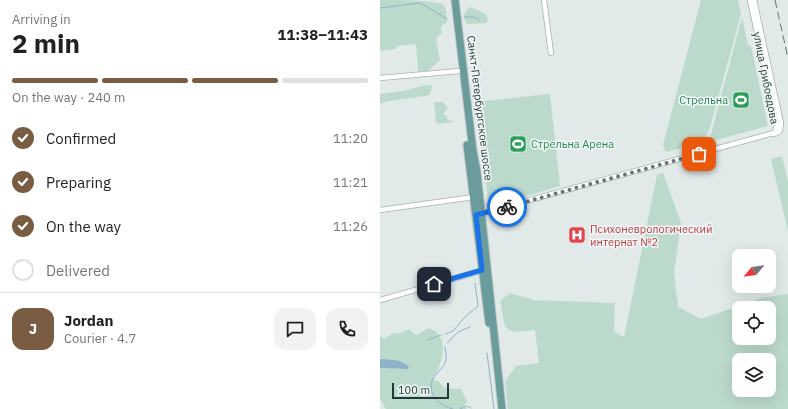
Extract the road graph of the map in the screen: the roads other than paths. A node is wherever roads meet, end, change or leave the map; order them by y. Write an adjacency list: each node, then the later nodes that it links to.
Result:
1 (451, 0): 7 (main road, Санкт-Петербургское шоссе)
2 (455, 0): 12 (main road, Санкт-Петербургское шоссе)
3 (544, 0): 6 (street)
4 (750, 0): 9 (street, улица Грибоедова)
5 (754, 0): 9 (street, улица Грибоедова)
6 (551, 53)
7 (459, 71): 8 (street); 10 (main road, Санкт-Петербургское шоссе)
8 (380, 78)
9 (775, 133): 12 (street)
10 (474, 197): 11 (street); 12 (main road, Санкт-Петербургское шоссе)
11 (380, 210)
12 (479, 215): 13 (main road, Санкт-Петербургское шоссе)
13 (485, 270): 14 (street); 15 (main road, Санкт-Петербургское шоссе); 16 (main road, Санкт-Петербургское шоссе)
14 (380, 300)
15 (499, 409)
16 (502, 409)

